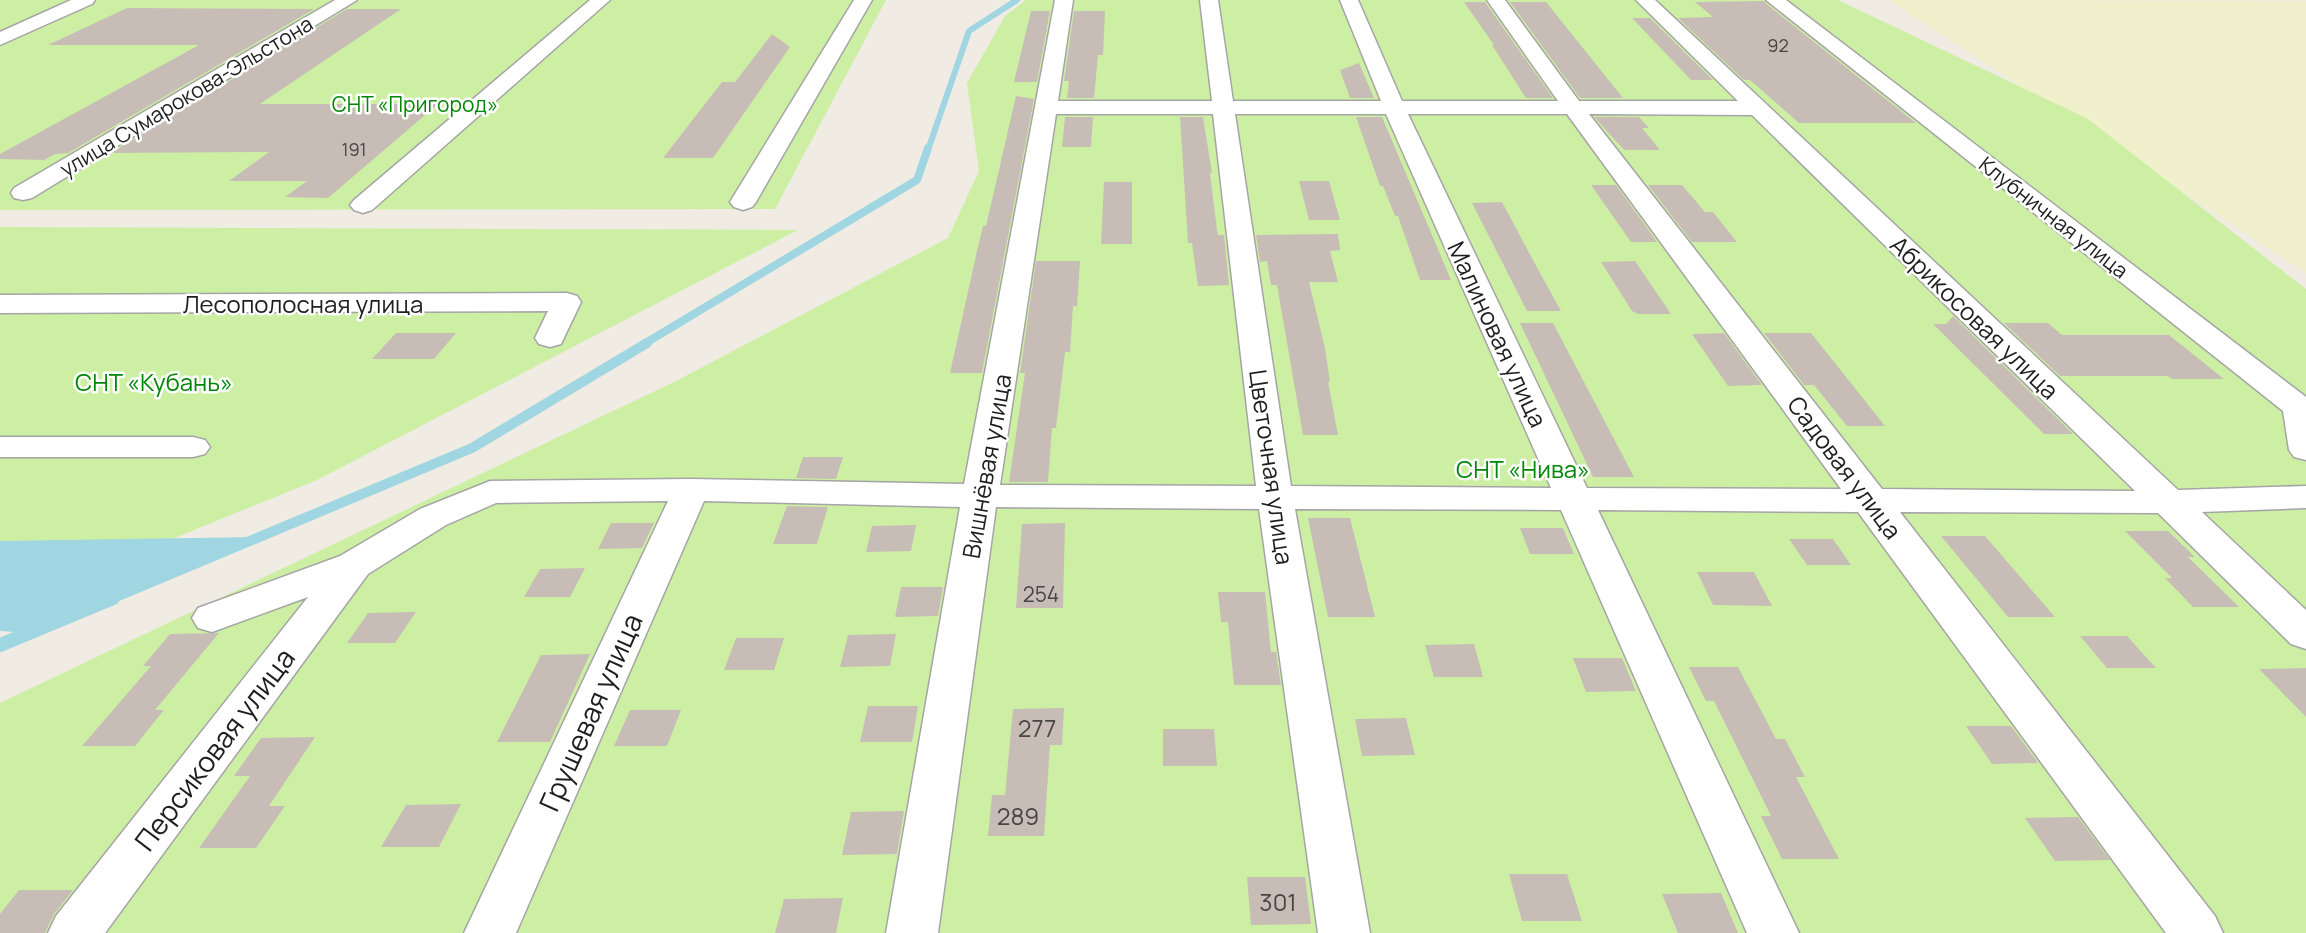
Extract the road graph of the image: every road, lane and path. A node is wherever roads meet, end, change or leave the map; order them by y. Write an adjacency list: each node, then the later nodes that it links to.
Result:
1 (86, 0): 11 (street)
2 (348, 0): 17 (street, улица Сумарокова-Эльстона)
3 (601, 0): 19 (street)
4 (863, 0): 18 (street)
5 (1063, 0): 12 (street, Вишнёвая улица)
6 (1209, 0): 13 (street, Цветочная улица)
7 (1349, 0): 14 (street, Малиновая улица)
8 (1496, 0): 16 (street, Садовая улица)
9 (1645, 0): 15 (street, Абрикосовая улица)
10 (1775, 0): 24 (street, Клубничная улица)
11 (0, 39)
12 (1047, 107): 13 (street); 26 (street, Вишнёвая улица)
13 (1221, 107): 14 (street); 27 (street, Цветочная улица)
14 (1395, 108): 16 (street); 29 (street, Малиновая улица)
15 (1756, 108): 16 (street); 31 (street, Абрикосовая улица)
16 (1574, 109): 30 (street, Садовая улица)
17 (23, 193)
18 (743, 202)
19 (363, 205)
20 (0, 304): 21 (street, Лесополосная улица)
21 (550, 338)
22 (0, 447): 23 (street)
23 (193, 447)
24 (2306, 450)
25 (691, 490): 26 (street); 32 (street); 36 (street, Грушевая улица)
26 (980, 496): 27 (street); 37 (street, Вишнёвая улица)
27 (1276, 497): 29 (street); 38 (street, Цветочная улица)
28 (2306, 497): 31 (street)
29 (1573, 498): 30 (street); 39 (street, Малиновая улица)
30 (1869, 498): 31 (street); 40 (street, Садовая улица)
31 (2167, 502): 34 (street, Абрикосовая улица)
32 (354, 565): 33 (street); 35 (street, Персиковая улица)
33 (212, 618)
34 (2306, 634)
35 (74, 933)
36 (490, 933)
37 (912, 933)
38 (1344, 933)
39 (1773, 933)
40 (2197, 933)

